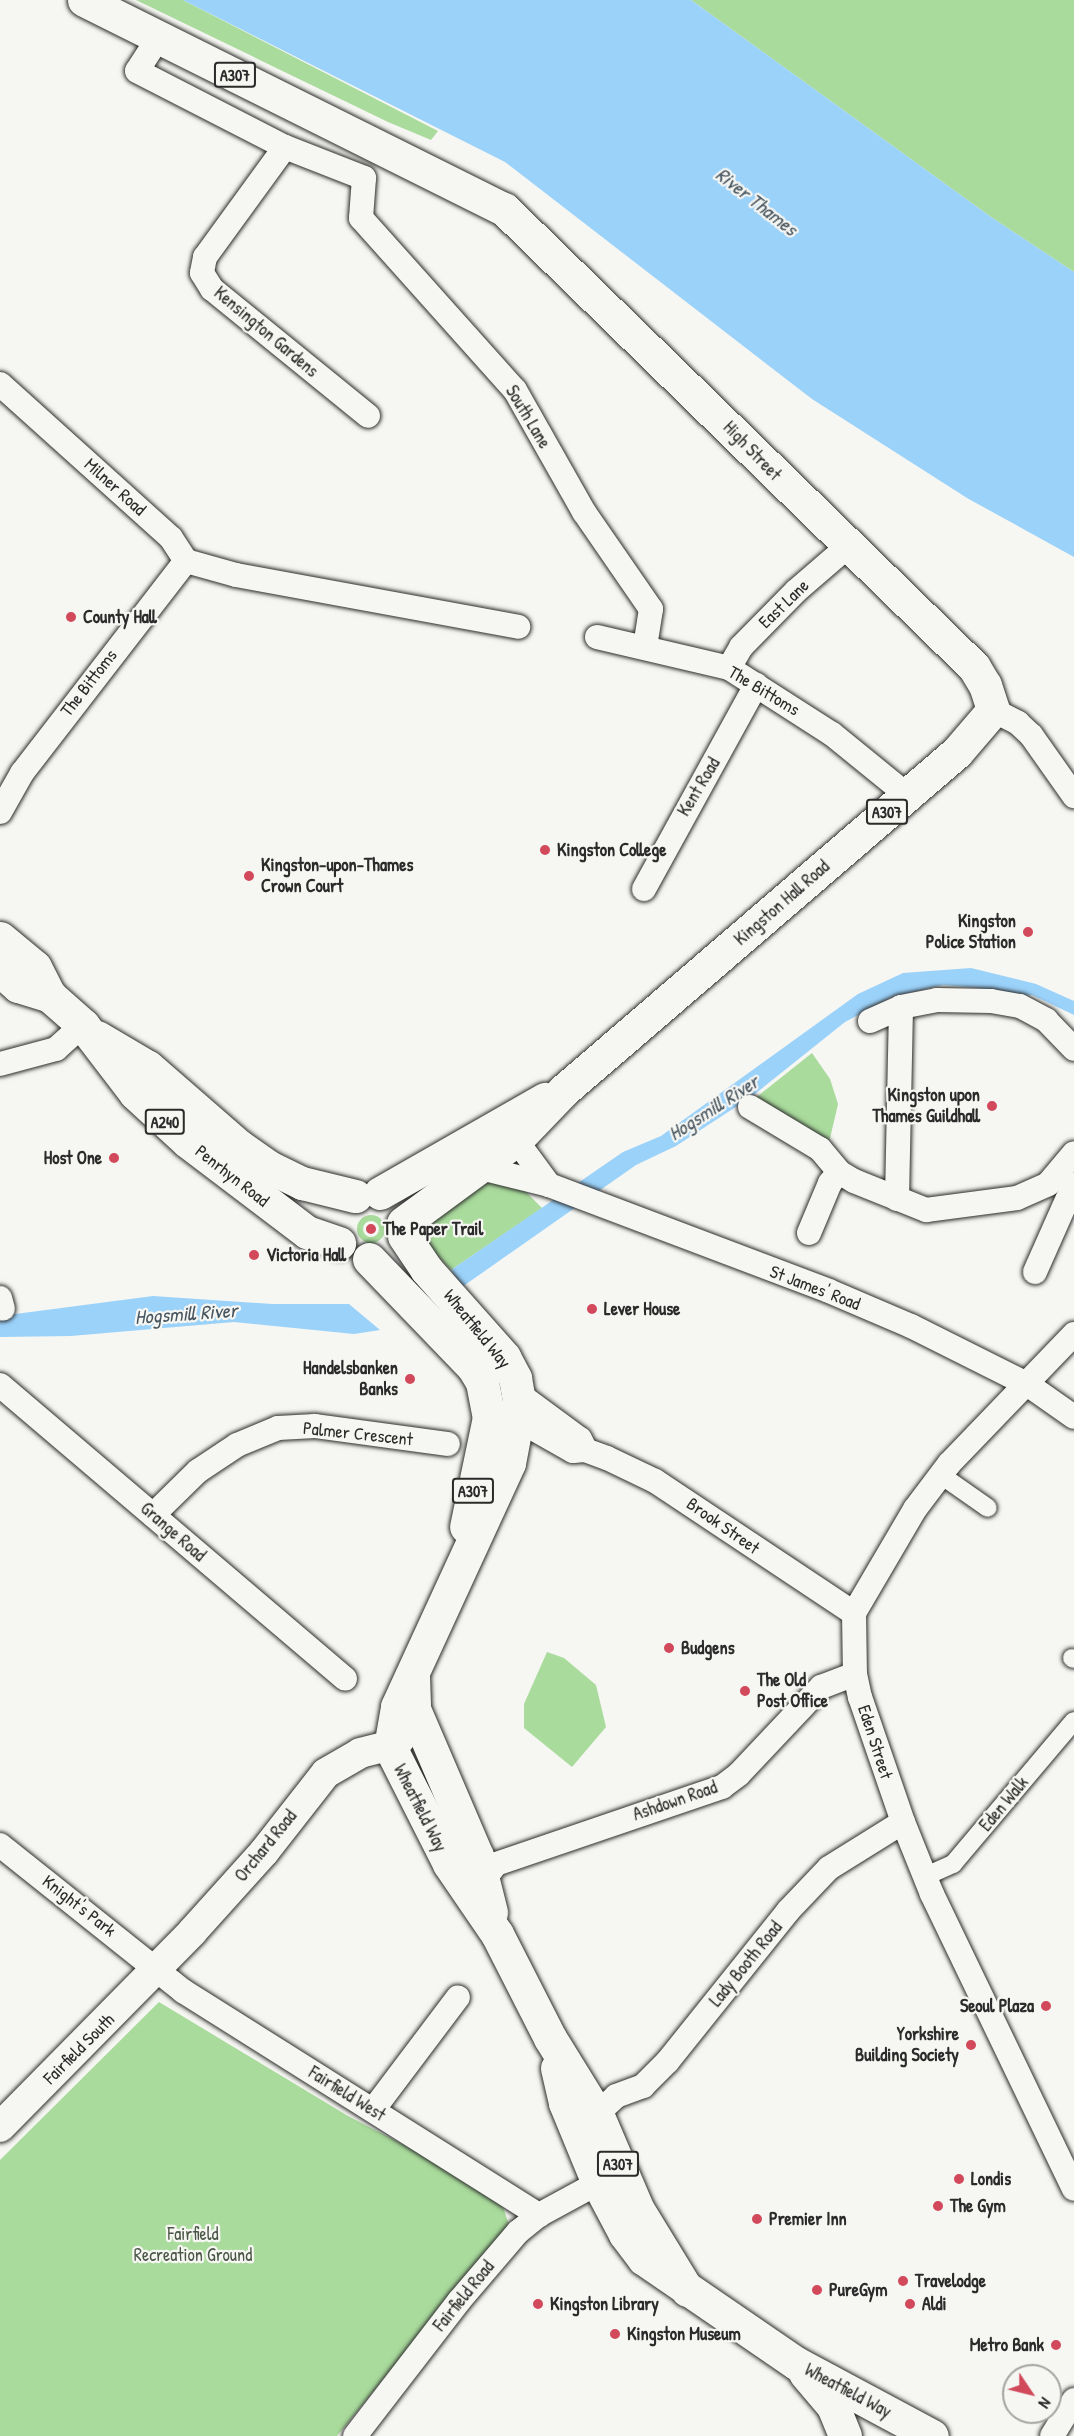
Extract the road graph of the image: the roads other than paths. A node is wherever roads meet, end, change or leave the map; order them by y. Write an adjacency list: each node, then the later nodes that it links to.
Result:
1 (84, 0): 2 (main road, A307)
2 (159, 37): 3 (street); 4 (main road, A307)
3 (285, 147): 5 (street); 7 (street, Kensington Gardens)
4 (386, 151): 5 (street); 8 (main road, High Street / A307)
5 (364, 178): 12 (street, South Lane)
6 (0, 384): 9 (street, Milner Road)
7 (368, 416)
8 (847, 547): 13 (street, East Lane); 15 (main road, High Street / A307)
9 (186, 561): 10 (street); 18 (street, The Bittoms)
10 (518, 627)
11 (597, 637): 12 (street, The Bittoms)
12 (645, 646): 13 (street, The Bittoms)
13 (729, 668): 14 (street, The Bittoms)
14 (756, 685): 16 (street, The Bittoms); 19 (street, Kent Road)
15 (993, 710): 16 (main road, Kingston Hall Road / A307); 17 (street)
16 (906, 795): 28 (main road, Kingston Hall Road / A307)
17 (1074, 796)
18 (0, 812)
19 (644, 889)
20 (0, 938): 22 (main road, Penrhyn Road / A240)
21 (0, 970): 22 (main road, Penrhyn Road / A240)
22 (50, 996): 25 (main road, Penrhyn Road / A240)
23 (901, 1007): 24 (street); 26 (street); 37 (street)
24 (870, 1021)
25 (88, 1030): 27 (street); 36 (main road, Penrhyn Road / A240); 40 (main road, Penrhyn Road / A240)
26 (1074, 1049)
27 (0, 1064)
28 (564, 1090): 30 (main road, Kingston Hall Road / A307); 36 (main road, Kingston Hall Road / A307)
29 (750, 1107): 33 (street)
30 (516, 1140): 32 (main road, Kingston Hall Road / A307); 35 (street)
31 (1074, 1153): 37 (street)
32 (477, 1167): 35 (street, St James' Road); 38 (main road, Kingston Hall Road / A307)
33 (839, 1172): 37 (street); 39 (street)
34 (1074, 1184): 42 (street)
35 (551, 1186): 44 (street, St James' Road)
36 (368, 1194): 38 (main road); 40 (main road)
37 (897, 1199)
38 (403, 1230): 41 (main road); 47 (main road, Wheatfield Way)
39 (809, 1233)
40 (339, 1243): 41 (main road)
41 (369, 1259): 46 (main road, Wheatfield Way / A307)
42 (1035, 1272)
43 (1074, 1334): 44 (street)
44 (1027, 1384): 48 (street, St James' Road); 50 (street)
45 (0, 1385): 52 (street, Grange Road)
46 (487, 1400): 47 (street, Brook Street); 53 (main road, Wheatfield Way / A307)
47 (520, 1408): 53 (main road, Wheatfield Way / A307); 54 (street, Brook Street)
48 (1074, 1417)
49 (448, 1444): 52 (street, Palmer Crescent)
50 (941, 1475): 51 (street); 54 (street)
51 (988, 1508)
52 (153, 1515): 57 (street, Grange Road)
53 (462, 1566): 55 (main road, Wheatfield Way / A307)
54 (854, 1613): 56 (street, Eden Street)
55 (413, 1671): 58 (main road, Wheatfield Way / A307); 60 (main road, Wheatfield Way / A307)
56 (855, 1674): 61 (street, Eden Street); 63 (street, Ashdown Road)
57 (345, 1679)
58 (414, 1709): 60 (street); 63 (main road, Wheatfield Way / A307)
59 (1074, 1721): 64 (street, Eden Walk)
60 (390, 1747): 63 (main road, Wheatfield Way / A307); 65 (street, Orchard Road)
61 (903, 1822): 64 (street, Eden Street); 69 (street, Lady Booth Road)
62 (0, 1845): 65 (street, Knight's Park)
63 (482, 1874): 67 (main road, Wheatfield Way / A307)
64 (926, 1876): 72 (street, Eden Street)
65 (156, 1970): 68 (street, Fairfield West); 70 (street, Fairfield South)
66 (458, 1997): 68 (street)
67 (549, 2038): 69 (main road, Wheatfield Way / A307); 71 (main road, Wheatfield Way / A307)
68 (373, 2110): 73 (street, Fairfield West)
69 (597, 2114): 74 (main road, Wheatfield Way / A307)
70 (0, 2127)
71 (598, 2183): 73 (street, Fairfield Road); 74 (main road, Wheatfield Way / A307)
72 (1074, 2189)
73 (540, 2215): 78 (street, Fairfield Road)
74 (687, 2290): 75 (main road, Wheatfield Way / A307)
75 (796, 2363): 77 (main road, Wheatfield Way / A307); 79 (main road, Wheatfield Way / A307)
76 (1074, 2400): 80 (street)
77 (920, 2433)
78 (355, 2436)
79 (845, 2436)
80 (1052, 2436)

